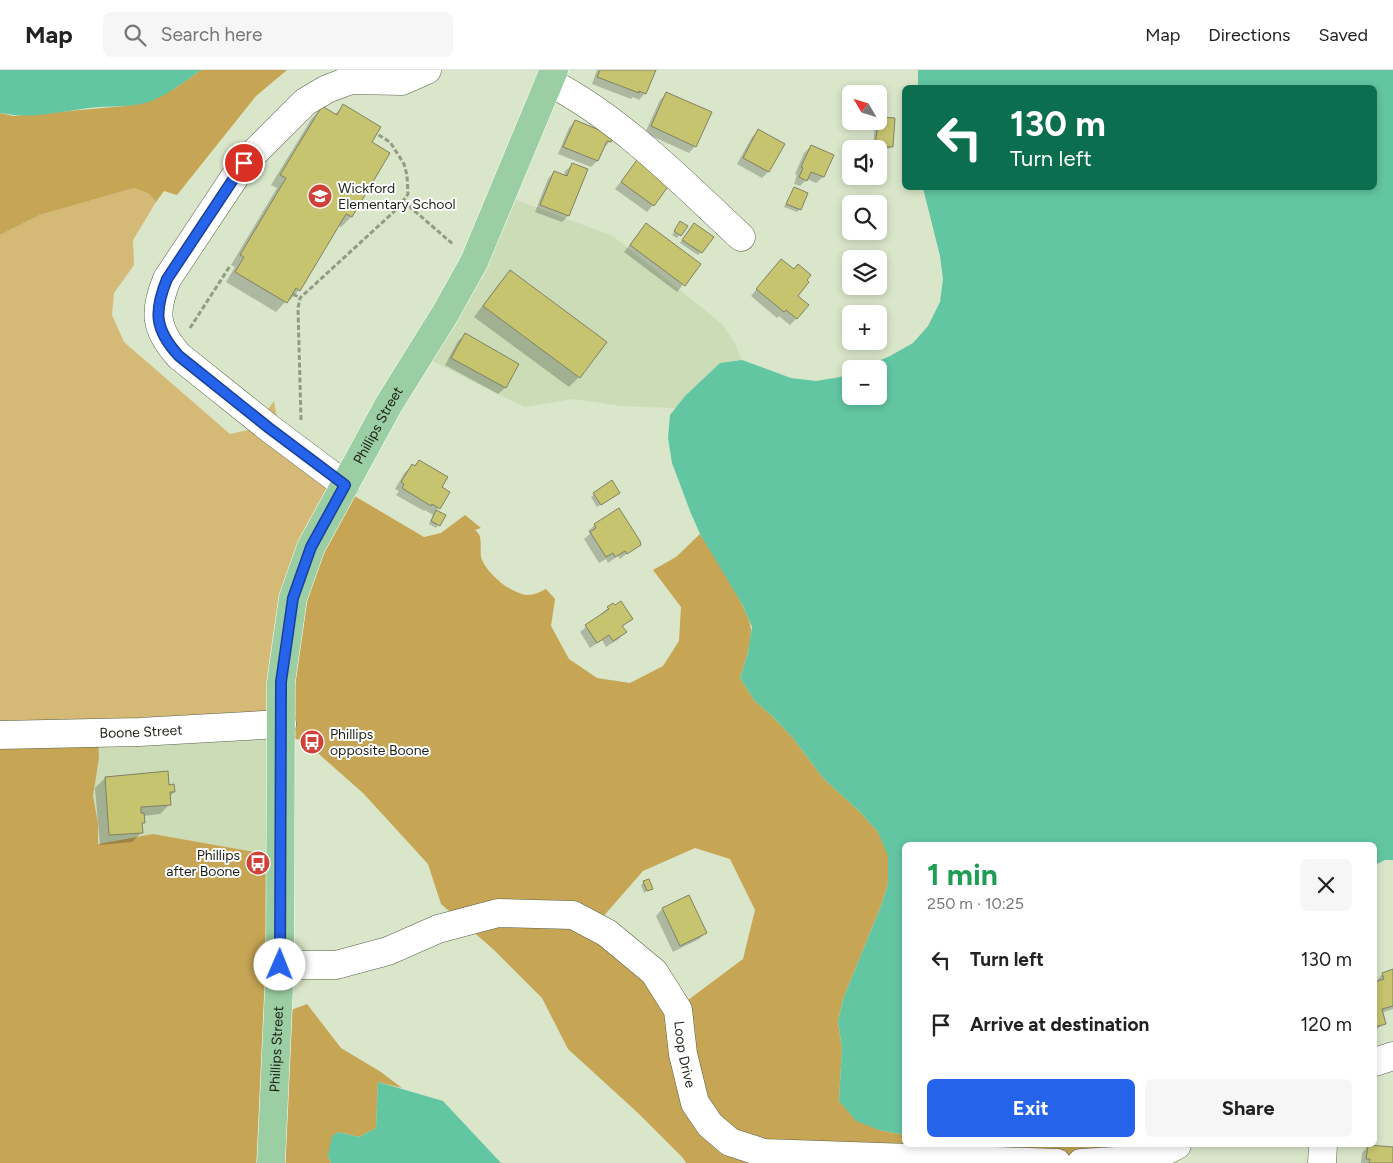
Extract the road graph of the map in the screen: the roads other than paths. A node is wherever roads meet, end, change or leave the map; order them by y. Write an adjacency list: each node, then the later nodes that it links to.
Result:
1 (427, 70): 4 (street)
2 (552, 76): 3 (street); 4 (main road, Phillips Street)
3 (741, 237)
4 (345, 485): 5 (main road, Phillips Street)
5 (282, 724): 6 (street, Boone Street); 7 (main road, Phillips Street)
6 (0, 736)
7 (280, 965): 12 (main road, Phillips Street); 13 (street, Loop Drive)
8 (1393, 1056): 9 (street)
9 (1377, 1061)
10 (1323, 1147): 15 (street)
11 (1170, 1154): 14 (street)
12 (271, 1163)
13 (1056, 1163)
14 (1081, 1163)
15 (1322, 1163)

